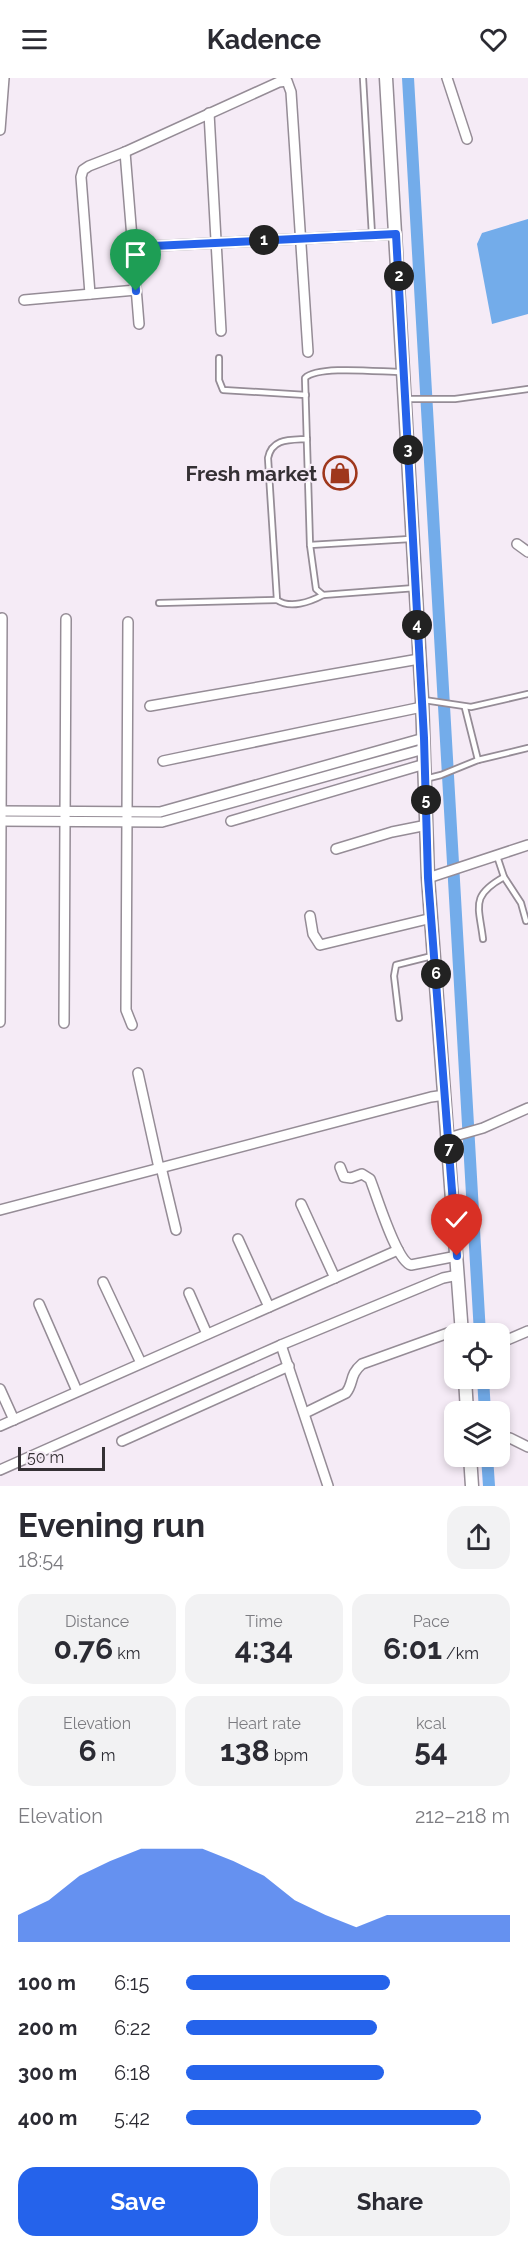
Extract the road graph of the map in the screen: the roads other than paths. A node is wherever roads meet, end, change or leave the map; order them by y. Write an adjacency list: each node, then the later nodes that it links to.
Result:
1 (4, 78): 6 (street)
2 (363, 78): 10 (lane)
3 (386, 78): 9 (street)
4 (447, 78): 7 (street)
5 (209, 113): 8 (street); 11 (street); 12 (street)
6 (0, 130)
7 (467, 139)
8 (125, 152): 13 (street); 15 (street)
9 (396, 234): 10 (street); 21 (street)
10 (372, 235): 11 (street)
11 (301, 238): 12 (street); 19 (street)
12 (217, 243): 13 (street); 18 (street)
13 (133, 247): 14 (street)
14 (136, 291): 15 (street); 17 (street)
15 (90, 294): 16 (street)
16 (24, 300)
17 (139, 324)
18 (221, 331)
19 (308, 352)
20 (219, 358): 23 (lane)
21 (404, 372): 23 (lane); 24 (street)
22 (528, 389): 24 (lane)
23 (306, 395): 25 (lane)
24 (410, 399): 26 (street)
25 (307, 440): 28 (lane); 32 (lane)
26 (413, 538): 28 (lane); 30 (street)
27 (517, 544): 29 (street)
28 (310, 545): 31 (lane)
29 (528, 552)
30 (415, 588): 31 (lane); 37 (street)
31 (323, 595): 32 (lane)
32 (277, 600): 33 (lane)
33 (159, 603)
34 (2, 618): 49 (street)
35 (66, 619): 50 (street)
36 (128, 622): 51 (street)
37 (419, 660): 39 (street); 40 (street)
38 (528, 694): 41 (lane)
39 (426, 702): 41 (lane); 42 (street); 45 (street)
40 (150, 706)
41 (465, 708): 44 (lane)
42 (424, 744): 46 (street); 48 (street); 52 (street)
43 (528, 748): 44 (lane)
44 (478, 760): 47 (lane)
45 (163, 761)
46 (425, 764): 47 (street); 54 (street)
47 (425, 779): 57 (street)
48 (191, 804): 51 (street); 52 (street)
49 (1, 811): 50 (street); 53 (street)
50 (65, 811): 51 (street); 55 (street)
51 (127, 812): 56 (street)
52 (193, 814): 56 (street)
53 (1, 821): 55 (street); 69 (street)
54 (231, 821)
55 (65, 822): 56 (street); 70 (street)
56 (127, 822): 71 (street)
57 (427, 825): 59 (street); 62 (street)
58 (528, 845): 60 (street)
59 (336, 849)
60 (497, 855): 61 (lane); 62 (street)
61 (504, 877): 65 (lane); 66 (lane)
62 (428, 878): 64 (street)
63 (310, 916): 64 (street)
64 (432, 918): 67 (street)
65 (526, 921)
66 (483, 939)
67 (434, 956): 68 (lane); 73 (street)
68 (399, 1018)
69 (0, 1022)
70 (64, 1023)
71 (132, 1025)
72 (138, 1073): 77 (street)
73 (445, 1095): 75 (street); 77 (street)
74 (528, 1108): 75 (street)
75 (453, 1137): 83 (street)
76 (340, 1167): 82 (street)
77 (160, 1168): 79 (street); 80 (street)
78 (301, 1204): 85 (street)
79 (0, 1210)
80 (176, 1230)
81 (238, 1239): 89 (street)
82 (398, 1250): 83 (street); 85 (street)
83 (457, 1256): 84 (street)
84 (458, 1275): 90 (street); 95 (street)
85 (335, 1278): 89 (street)
86 (103, 1282): 96 (street)
87 (189, 1293): 92 (street)
88 (39, 1304): 99 (street)
89 (269, 1307): 92 (street)
90 (461, 1323)
91 (528, 1331): 94 (street)
92 (207, 1334): 96 (street)
93 (444, 1337): 100 (street)
94 (510, 1339)
95 (281, 1345): 97 (street); 107 (street)
96 (141, 1363): 99 (street)
97 (290, 1366): 100 (street); 103 (street)
98 (0, 1389): 101 (street)
99 (77, 1391): 101 (street)
100 (305, 1413): 108 (street)
101 (14, 1420): 102 (street)
102 (0, 1426)
103 (122, 1440)
104 (510, 1441): 105 (street)
105 (528, 1447)
106 (471, 1467): 109 (street)
107 (0, 1470)
108 (328, 1486)
109 (472, 1486)

